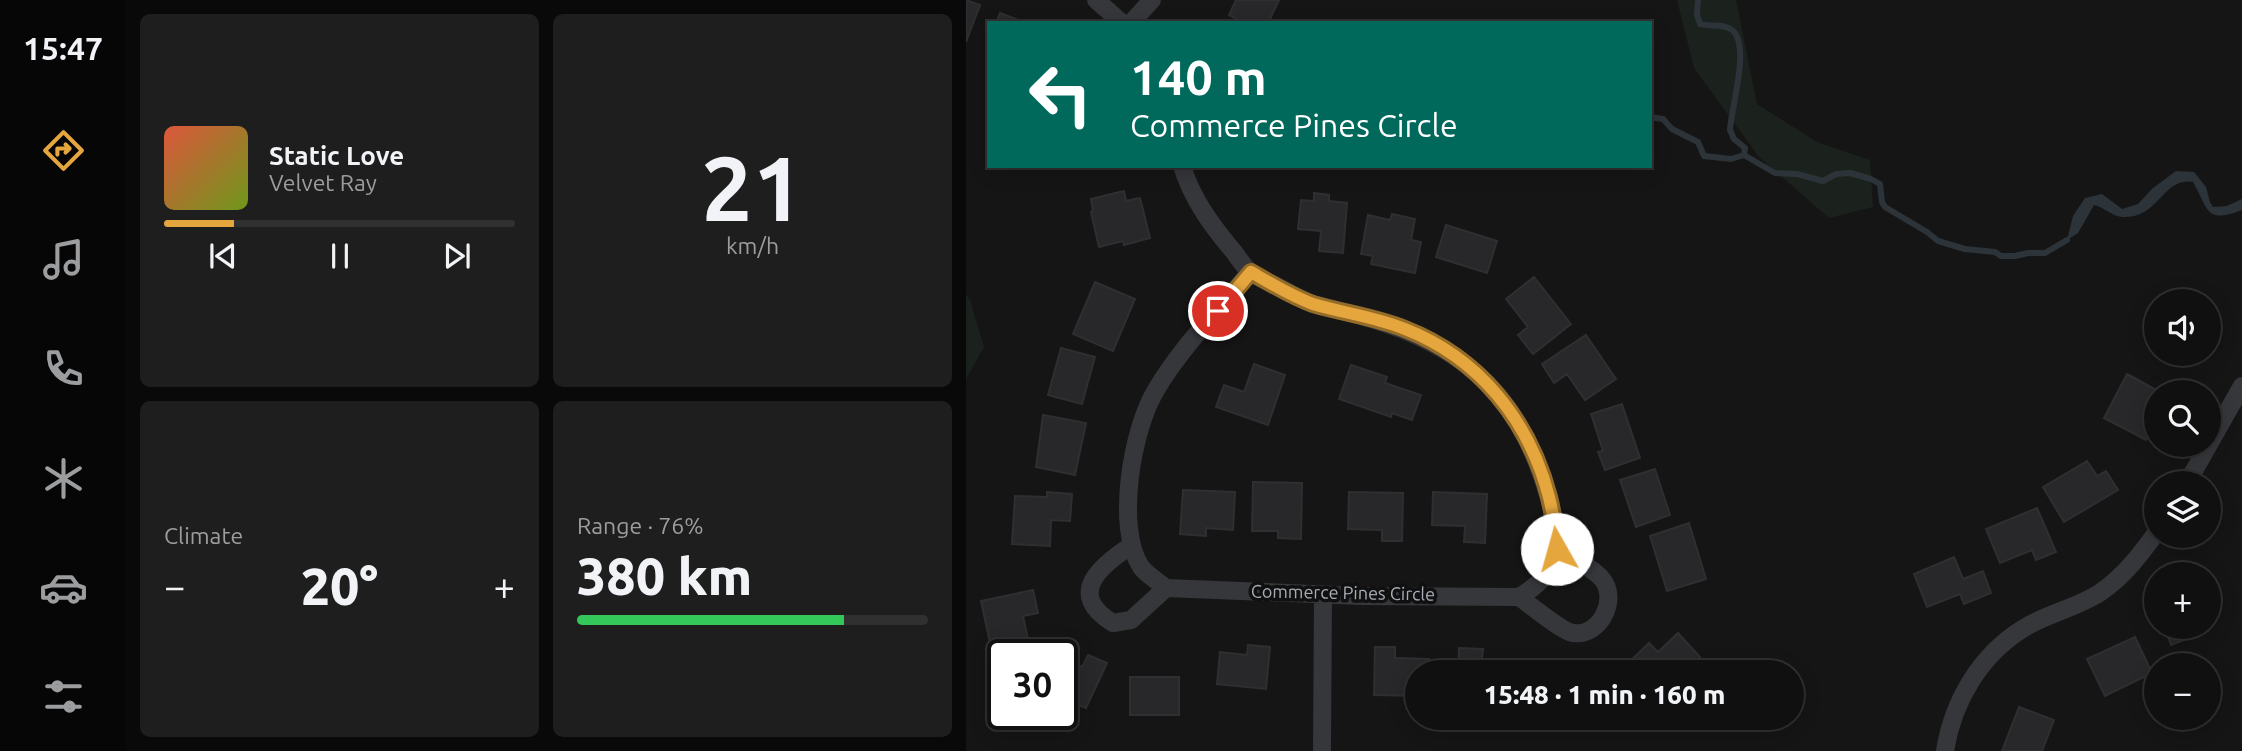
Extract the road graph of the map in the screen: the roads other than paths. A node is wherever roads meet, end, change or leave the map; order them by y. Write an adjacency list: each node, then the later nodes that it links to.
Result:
1 (1096, 0): 3 (street)
2 (1152, 0): 4 (street)
3 (1120, 21)
4 (1133, 21)
5 (1183, 168): 6 (street)
6 (1251, 272): 9 (street); 11 (street)
7 (2242, 386): 8 (street)
8 (2194, 471)
9 (1132, 545): 12 (street); 12 (street)
10 (2145, 548): 16 (street)
11 (1557, 549): 14 (street); 14 (street)
12 (1166, 588): 13 (street, Commerce Pines Circle)
13 (1324, 595): 14 (street, Commerce Pines Circle); 15 (street)
14 (1519, 597)
15 (1322, 751)
16 (1945, 751)

